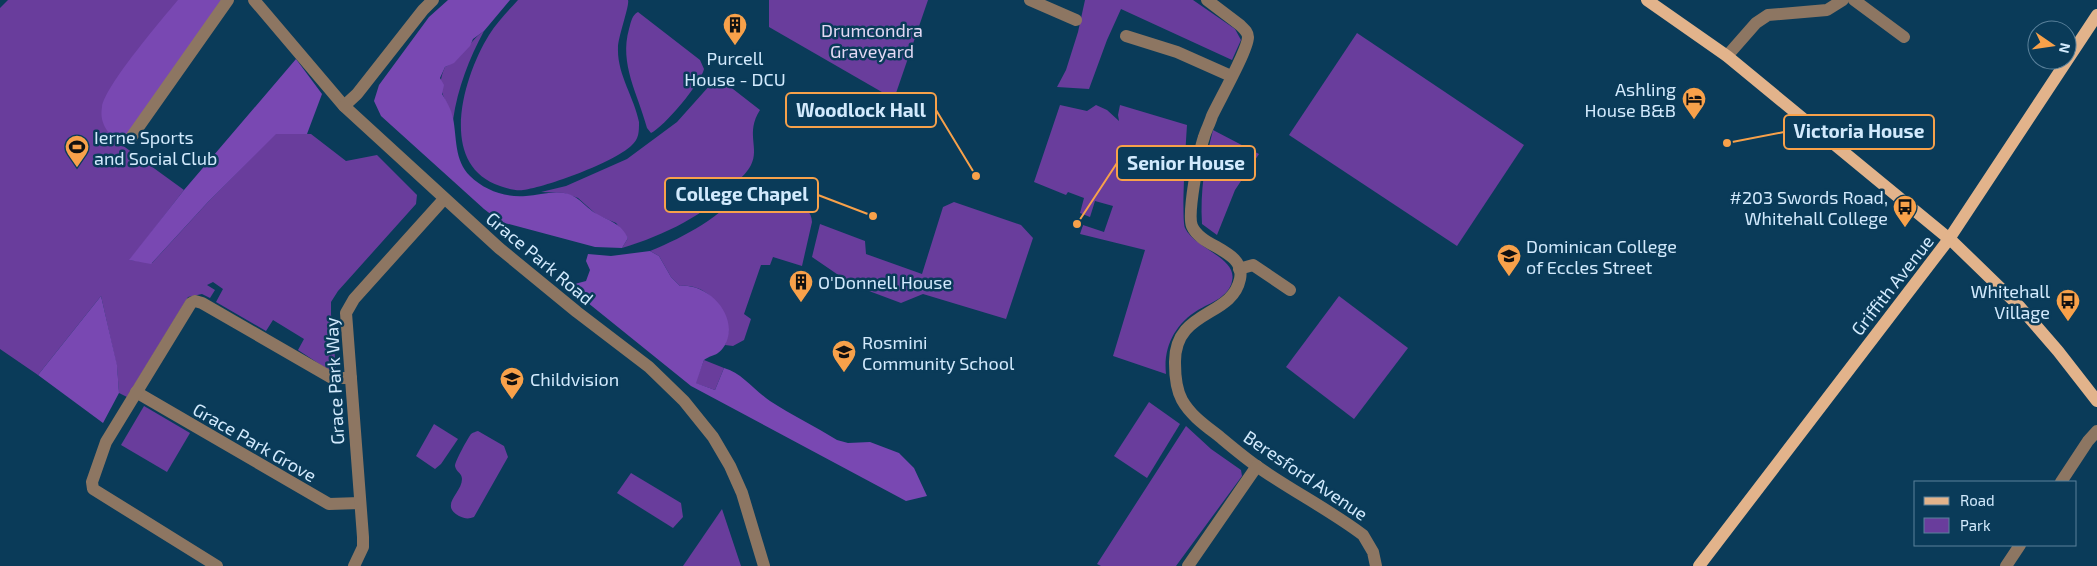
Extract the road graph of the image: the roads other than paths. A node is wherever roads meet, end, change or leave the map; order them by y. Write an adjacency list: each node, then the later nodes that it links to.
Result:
1 (228, 0): 17 (street)
2 (254, 0): 16 (street, Grace Park Road)
3 (433, 0): 16 (street)
4 (1030, 0): 9 (street)
5 (1207, 0): 15 (street)
6 (1647, 0): 14 (main road)
7 (1842, 0): 14 (street)
8 (1854, 0): 13 (street)
9 (1060, 6): 11 (street)
10 (2097, 15): 19 (main road, Griffith Avenue)
11 (1076, 20)
12 (1126, 36): 15 (street)
13 (1904, 37)
14 (1727, 56): 19 (main road)
15 (1231, 76): 20 (street)
16 (344, 106): 18 (street, Grace Park Road)
17 (130, 139)
18 (444, 199): 22 (street, Grace Park Way); 32 (street, Grace Park Road)
19 (1949, 239): 24 (main road); 35 (main road, Griffith Avenue)
20 (1239, 269): 21 (street); 26 (street, Beresford Avenue)
21 (1290, 290)
22 (351, 378): 23 (street); 28 (street, Grace Park Way)
23 (136, 392): 28 (street, Grace Park Grove); 30 (street)
24 (2097, 400)
25 (2097, 431): 27 (street)
26 (1257, 466): 33 (street); 34 (street, Beresford Avenue)
27 (2062, 481)
28 (360, 503): 31 (street, Grace Park Way)
29 (2019, 546): 36 (street)
30 (217, 566)
31 (354, 566)
32 (764, 566)
33 (1188, 566)
34 (1379, 566)
35 (1699, 566)
36 (2006, 566)

